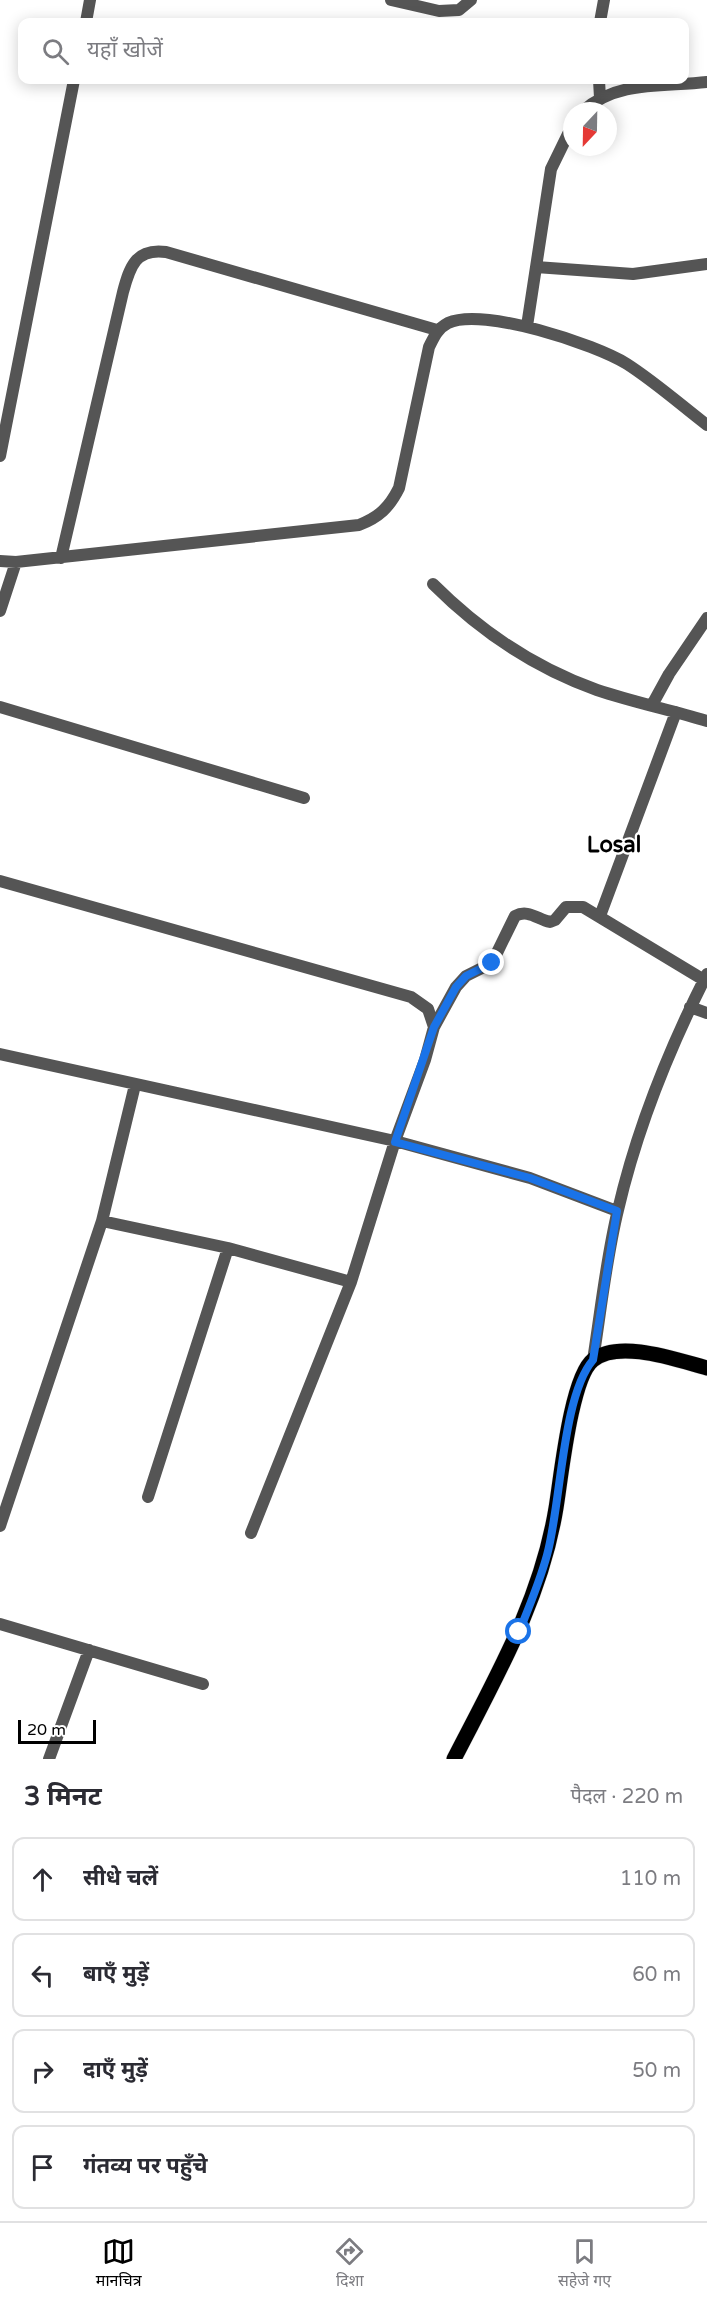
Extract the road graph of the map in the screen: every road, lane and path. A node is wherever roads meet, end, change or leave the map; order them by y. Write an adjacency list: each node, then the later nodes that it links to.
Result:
1 (90, 0): 5 (street)
2 (391, 0): 3 (street)
3 (471, 0)
4 (604, 0): 6 (street)
5 (87, 18)
6 (601, 18)
7 (707, 82): 8 (street)
8 (689, 83)
9 (73, 84): 20 (street)
10 (599, 84): 12 (street)
11 (681, 84): 12 (street)
12 (600, 98): 13 (street)
13 (595, 102)
14 (563, 144): 16 (street)
15 (707, 264): 16 (street)
16 (536, 267): 17 (street)
17 (526, 326): 18 (street); 19 (street)
18 (437, 330): 21 (street); 21 (street)
19 (707, 425)
20 (0, 456)
21 (61, 558): 23 (street)
22 (0, 561): 23 (street)
23 (16, 562): 25 (street)
24 (433, 584): 27 (street)
25 (0, 611)
26 (707, 618): 27 (street)
27 (652, 705): 29 (street)
28 (0, 707): 31 (street)
29 (676, 712): 30 (street); 33 (street)
30 (707, 721)
31 (304, 798)
32 (0, 881): 37 (street)
33 (600, 916): 34 (street); 37 (street)
34 (705, 977): 35 (street)
35 (690, 1007): 36 (street); 41 (street)
36 (707, 1012)
37 (434, 1027): 40 (street)
38 (0, 1054): 39 (street)
39 (135, 1085): 40 (street); 42 (street)
40 (395, 1142): 41 (street); 44 (street)
41 (617, 1211): 45 (street)
42 (102, 1221): 43 (street); 48 (street)
43 (228, 1248): 44 (street); 47 (street)
44 (351, 1282): 49 (street)
45 (593, 1360): 46 (main road); 54 (main road)
46 (707, 1368)
47 (148, 1497)
48 (0, 1526)
49 (251, 1533)
50 (0, 1624): 51 (street)
51 (89, 1650): 52 (street); 53 (street)
52 (202, 1684)
53 (49, 1759)
54 (454, 1759)

